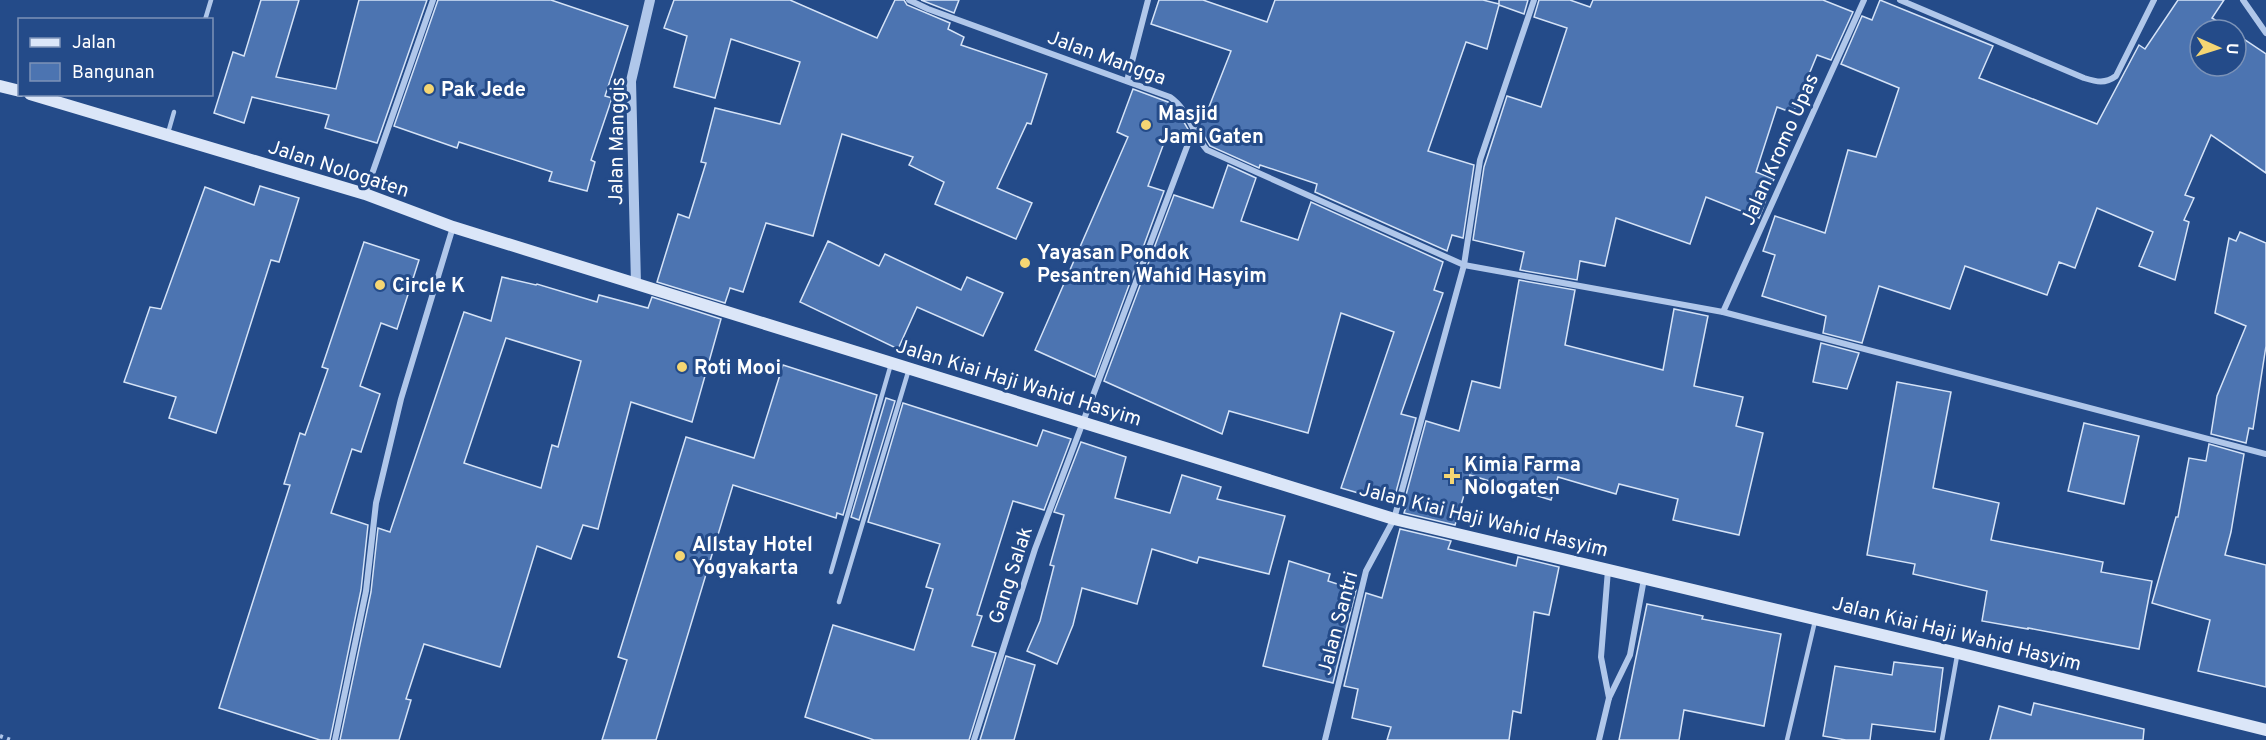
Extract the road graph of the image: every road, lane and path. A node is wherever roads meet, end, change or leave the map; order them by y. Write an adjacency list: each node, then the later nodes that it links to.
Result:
1 (211, 0): 11 (lane)
2 (433, 0): 20 (street)
3 (650, 0): 23 (street, Jalan Manggis)
4 (909, 0): 13 (street, Jalan Mangga)
5 (1148, 0): 13 (street)
6 (1534, 0): 22 (street, Jalan Santri)
7 (1864, 0): 24 (street, Jalan Kromo Upas)
8 (1900, 0): 9 (street)
9 (2154, 0)
10 (2243, 0): 12 (street)
11 (206, 18)
12 (2266, 33)
13 (1127, 81): 18 (street, Jalan Mangga)
14 (0, 86): 15 (main road)
15 (18, 91)
16 (37, 96): 19 (main road, Jalan Nologaten)
17 (174, 112): 19 (lane)
18 (1194, 128): 22 (street, Jalan Mangga); 27 (street, Gang Salak)
19 (167, 135): 20 (main road, Jalan Nologaten)
20 (365, 194): 21 (main road, Jalan Nologaten)
21 (453, 227): 23 (main road, Jalan Nologaten); 40 (street)
22 (1464, 265): 24 (street, Jalan Mangga); 29 (street, Jalan Santri)
23 (636, 284): 25 (main road, Jalan Kiai Haji Wahid Hasyim)
24 (1723, 312): 28 (street, Jalan Mangga)
25 (892, 363): 26 (main road, Jalan Kiai Haji Wahid Hasyim); 31 (lane)
26 (909, 369): 27 (main road, Jalan Kiai Haji Wahid Hasyim); 33 (lane)
27 (1082, 422): 29 (main road, Jalan Kiai Haji Wahid Hasyim); 41 (street, Gang Salak)
28 (2266, 454)
29 (1394, 519): 30 (main road, Jalan Kiai Haji Wahid Hasyim); 42 (street, Jalan Santri)
30 (1608, 570): 32 (main road, Jalan Kiai Haji Wahid Hasyim); 36 (street)
31 (831, 572)
32 (1644, 579): 34 (main road, Jalan Kiai Haji Wahid Hasyim); 36 (street)
33 (839, 602)
34 (1815, 619): 35 (main road, Jalan Kiai Haji Wahid Hasyim); 44 (lane)
35 (1958, 653): 37 (main road, Jalan Kiai Haji Wahid Hasyim); 45 (lane)
36 (1609, 698): 43 (street)
37 (2266, 730)
38 (0, 736): 39 (path)
39 (12, 740)
40 (335, 740)
41 (974, 740)
42 (1325, 740)
43 (1599, 740)
44 (1787, 740)
45 (1942, 740)

